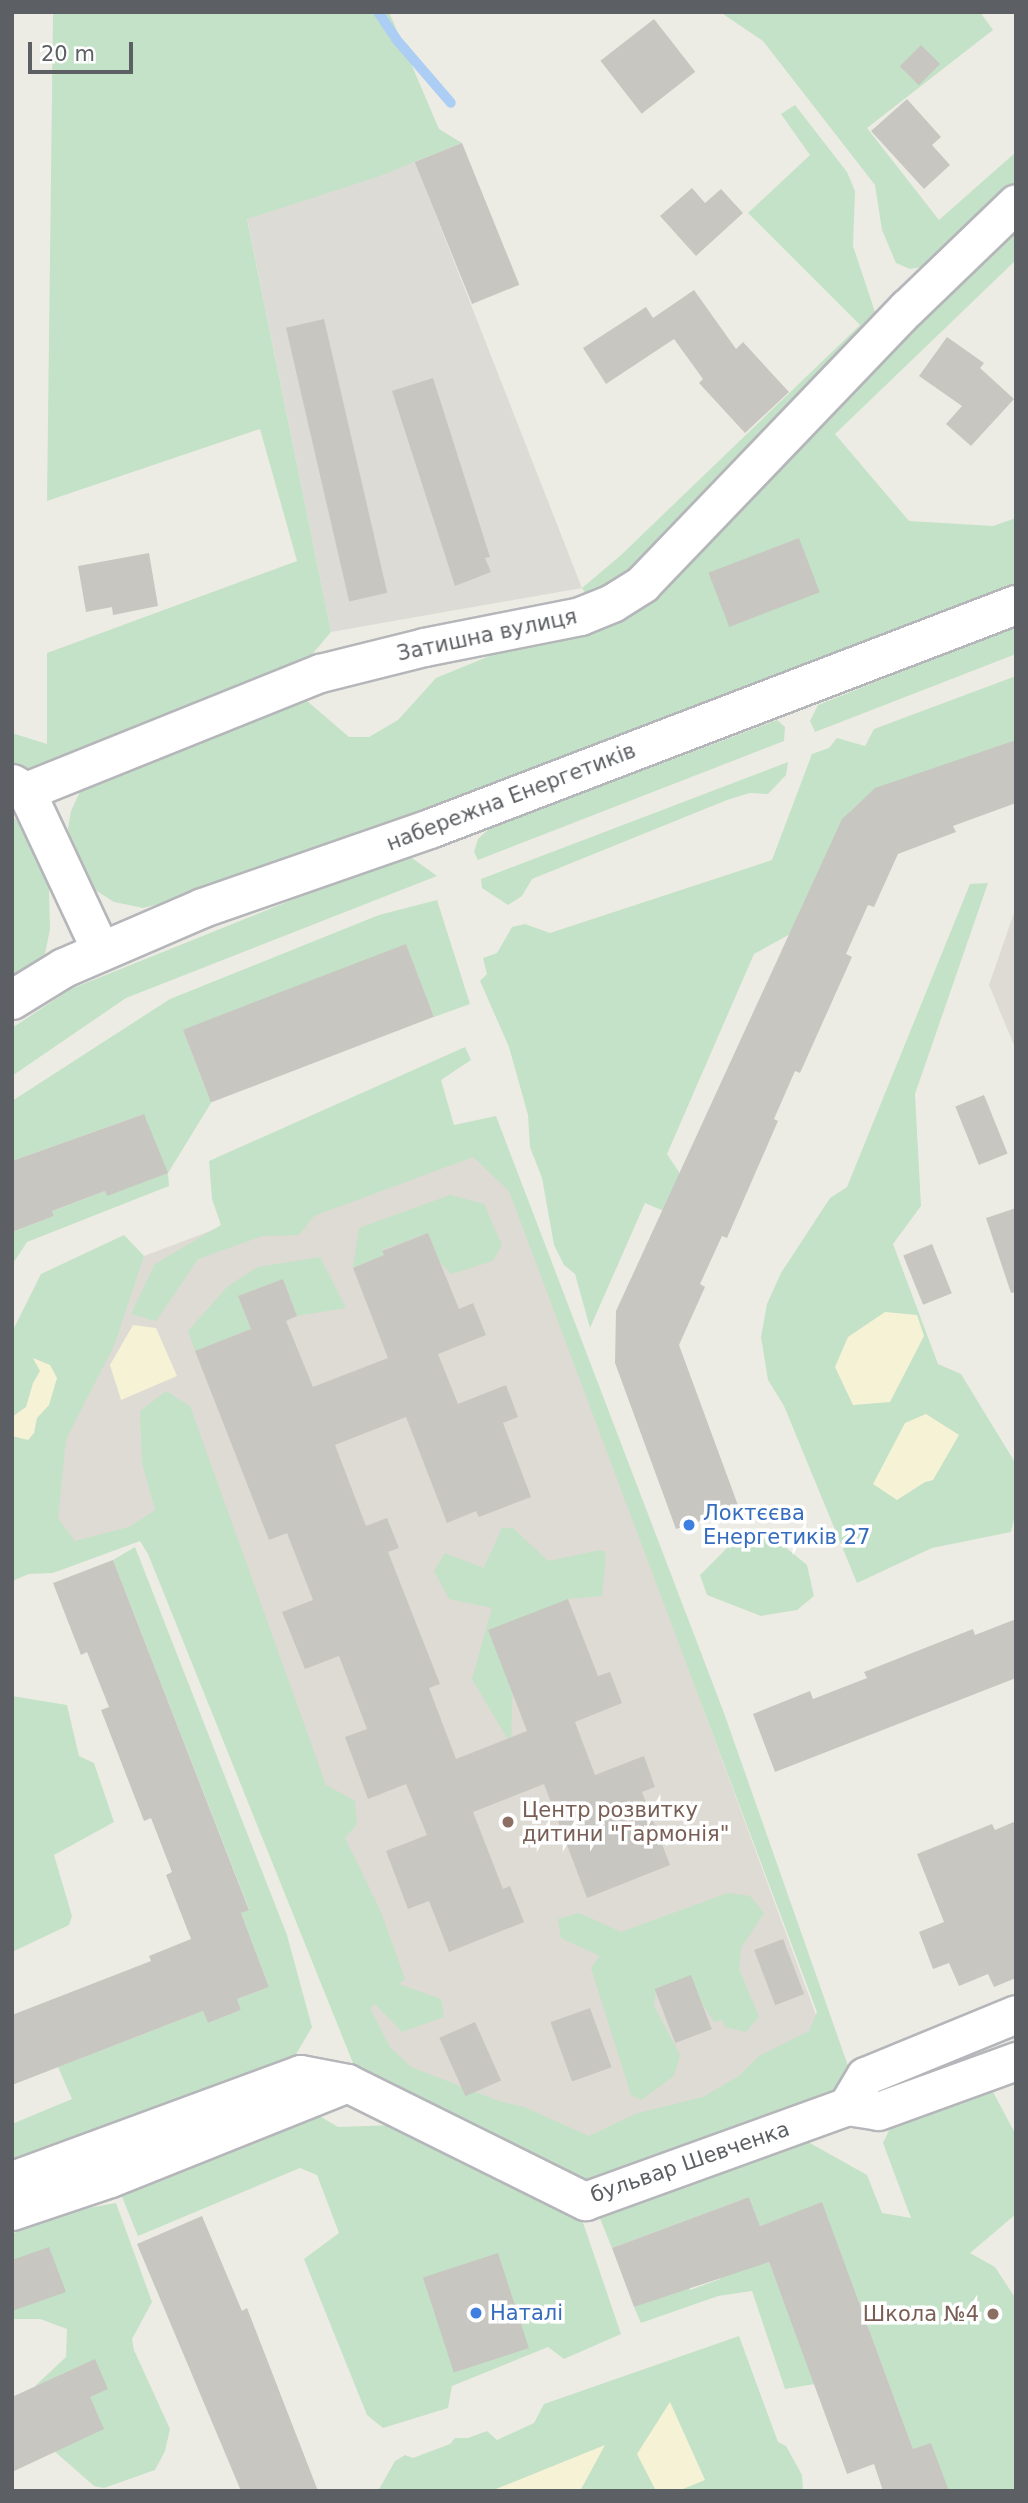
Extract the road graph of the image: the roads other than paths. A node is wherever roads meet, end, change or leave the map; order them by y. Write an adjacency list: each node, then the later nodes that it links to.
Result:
1 (1016, 203): 3 (street, Затишна вулиця)
2 (1016, 606): 4 (street, набережна Енергетиків)
3 (19, 787): 4 (street)
4 (101, 951): 5 (street, набережна Енергетиків)
5 (12, 1000)
6 (1016, 2014): 9 (street)
7 (1016, 2061): 9 (street, бульвар Шевченка)
8 (347, 2083): 9 (street, бульвар Шевченка); 10 (street, бульвар Шевченка); 11 (street)
9 (847, 2106)
10 (12, 2180)
11 (12, 2211)

